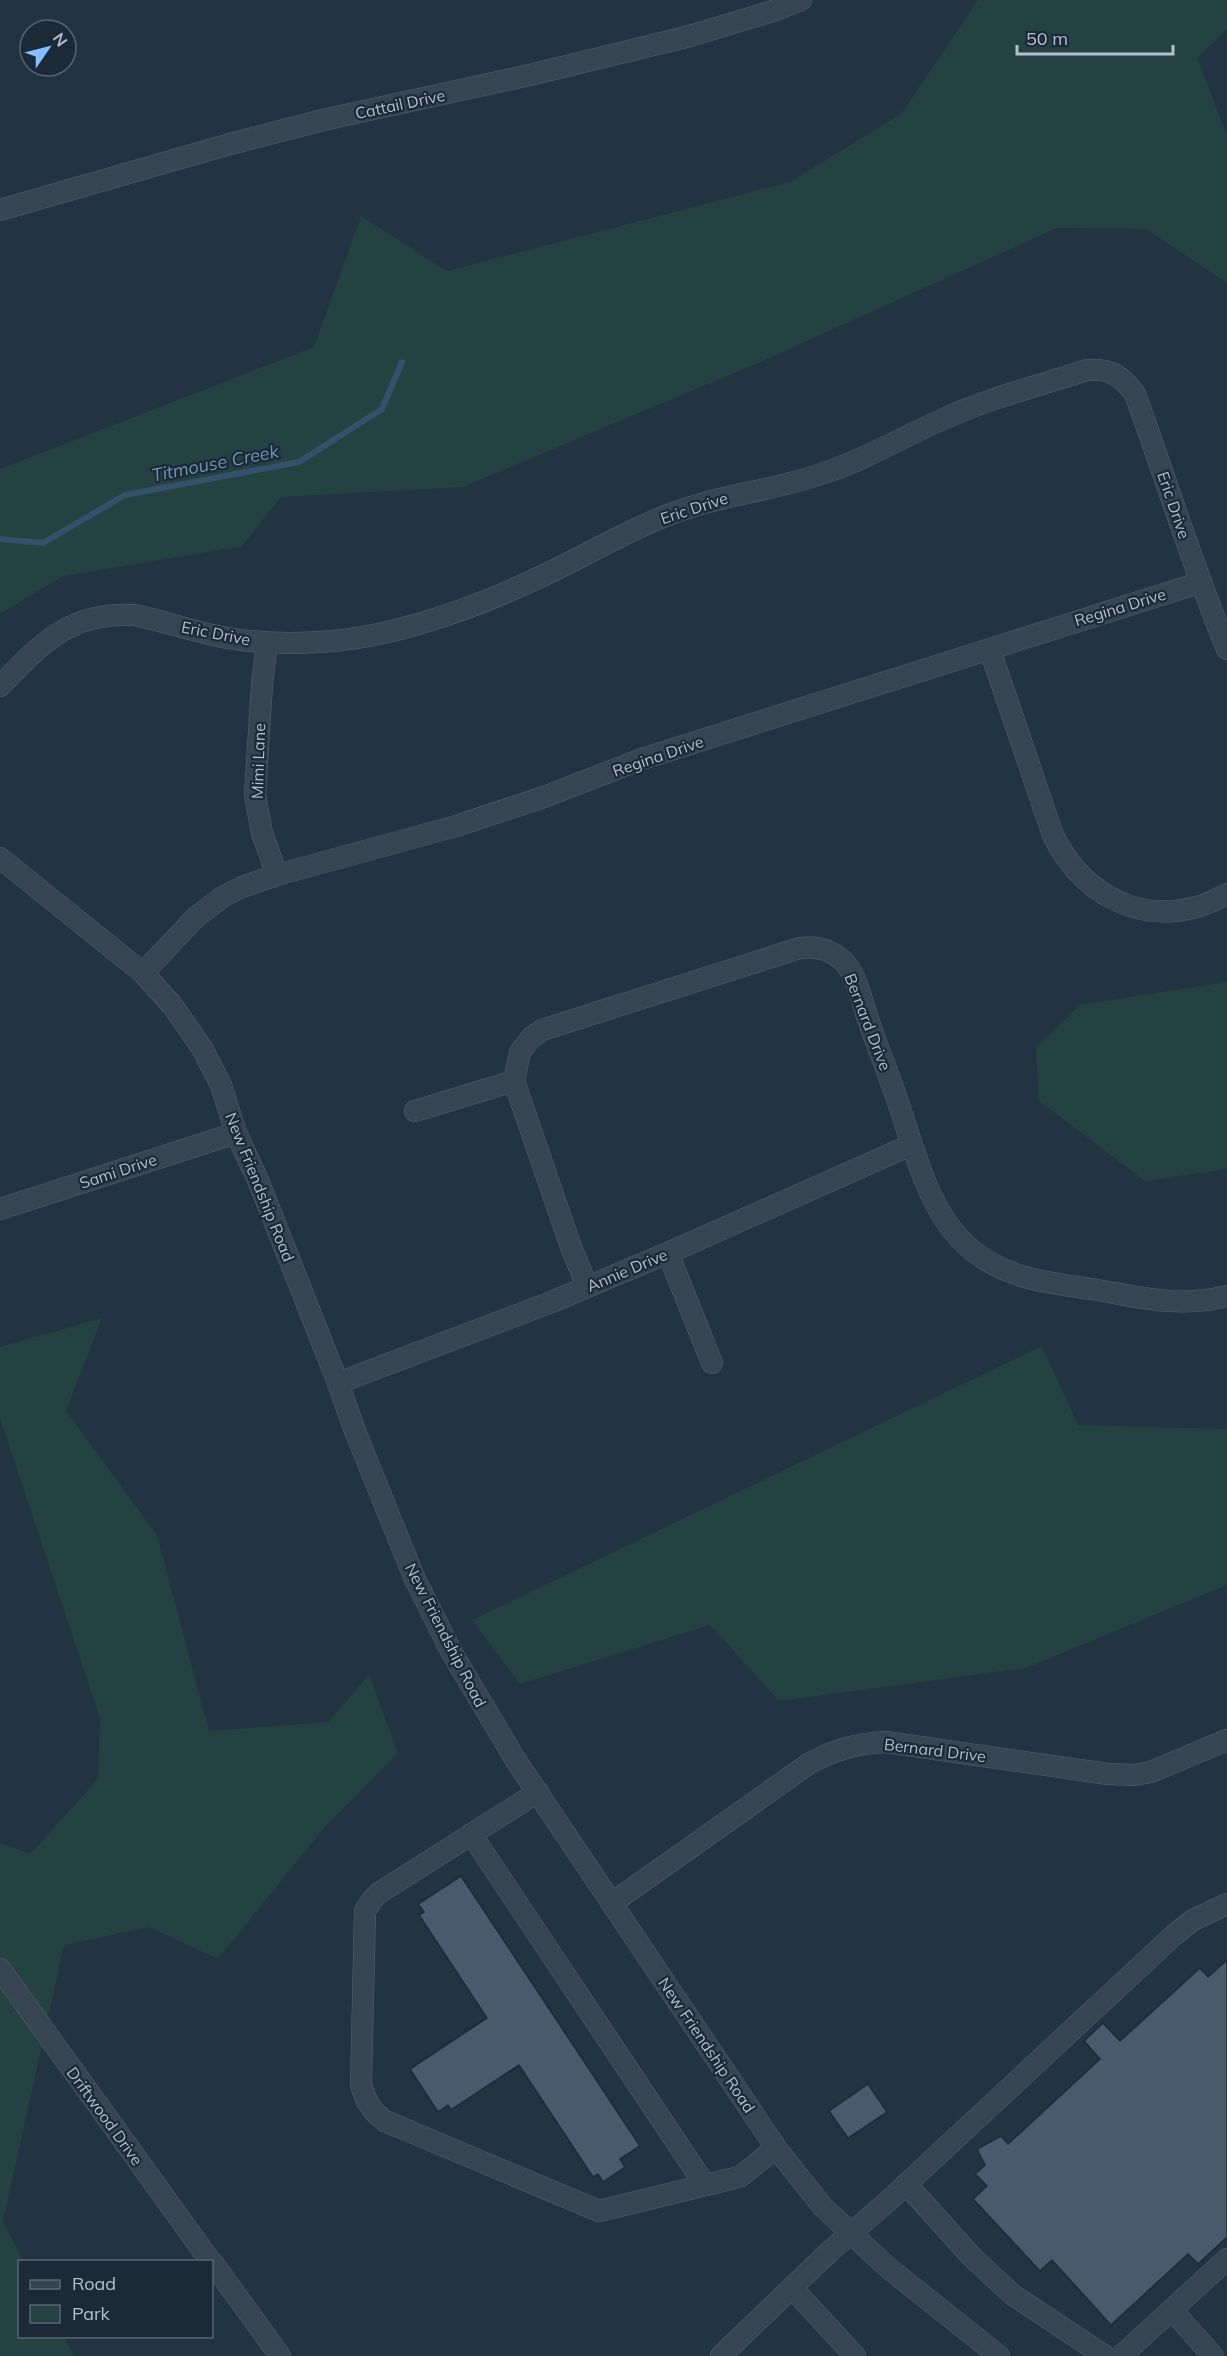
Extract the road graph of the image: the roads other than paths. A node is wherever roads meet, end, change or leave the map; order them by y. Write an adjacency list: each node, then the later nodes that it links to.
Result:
1 (801, 0): 2 (street, Cattail Drive)
2 (0, 210)
3 (1199, 583): 4 (street, Eric Drive); 5 (street, Eric Drive); 6 (street, Regina Drive)
4 (267, 643): 7 (street, Eric Drive); 9 (street, Mimi Lane)
5 (1227, 649)
6 (990, 650): 9 (street, Regina Drive); 10 (street)
7 (0, 686)
8 (0, 858): 11 (street, New Friendship Road)
9 (277, 876): 11 (street, Regina Drive)
10 (1227, 894)
11 (143, 973): 14 (street, New Friendship Road)
12 (514, 1081): 13 (street); 15 (street, Bernard Drive); 18 (street)
13 (415, 1111)
14 (236, 1133): 16 (street, Sami Drive); 21 (street, New Friendship Road)
15 (911, 1145): 17 (street, Annie Drive); 19 (street, Bernard Drive)
16 (0, 1209)
17 (668, 1253): 18 (street, Annie Drive); 20 (street)
18 (587, 1286): 21 (street, Annie Drive)
19 (1227, 1296)
20 (712, 1364)
21 (338, 1383): 23 (street, New Friendship Road)
22 (1227, 1740): 25 (street, Bernard Drive)
23 (538, 1792): 24 (street); 25 (street, New Friendship Road)
24 (471, 1834): 30 (street); 30 (street)
25 (612, 1903): 28 (street, New Friendship Road)
26 (1227, 1904): 29 (street)
27 (0, 1969): 33 (street, Driftwood Drive)
28 (776, 2148): 30 (street); 31 (street, New Friendship Road)
29 (906, 2184): 31 (street); 41 (street)
30 (705, 2185)
31 (851, 2233): 35 (street); 40 (street, New Friendship Road)
32 (1227, 2259): 36 (street)
33 (210, 2260)
34 (213, 2265): 37 (street, Driftwood Drive)
35 (793, 2289): 38 (street); 39 (street)
36 (1172, 2310): 42 (street); 43 (street)
37 (280, 2356)
38 (721, 2356)
39 (855, 2356)
40 (999, 2356)
41 (1105, 2356)
42 (1121, 2356)
43 (1213, 2356)

